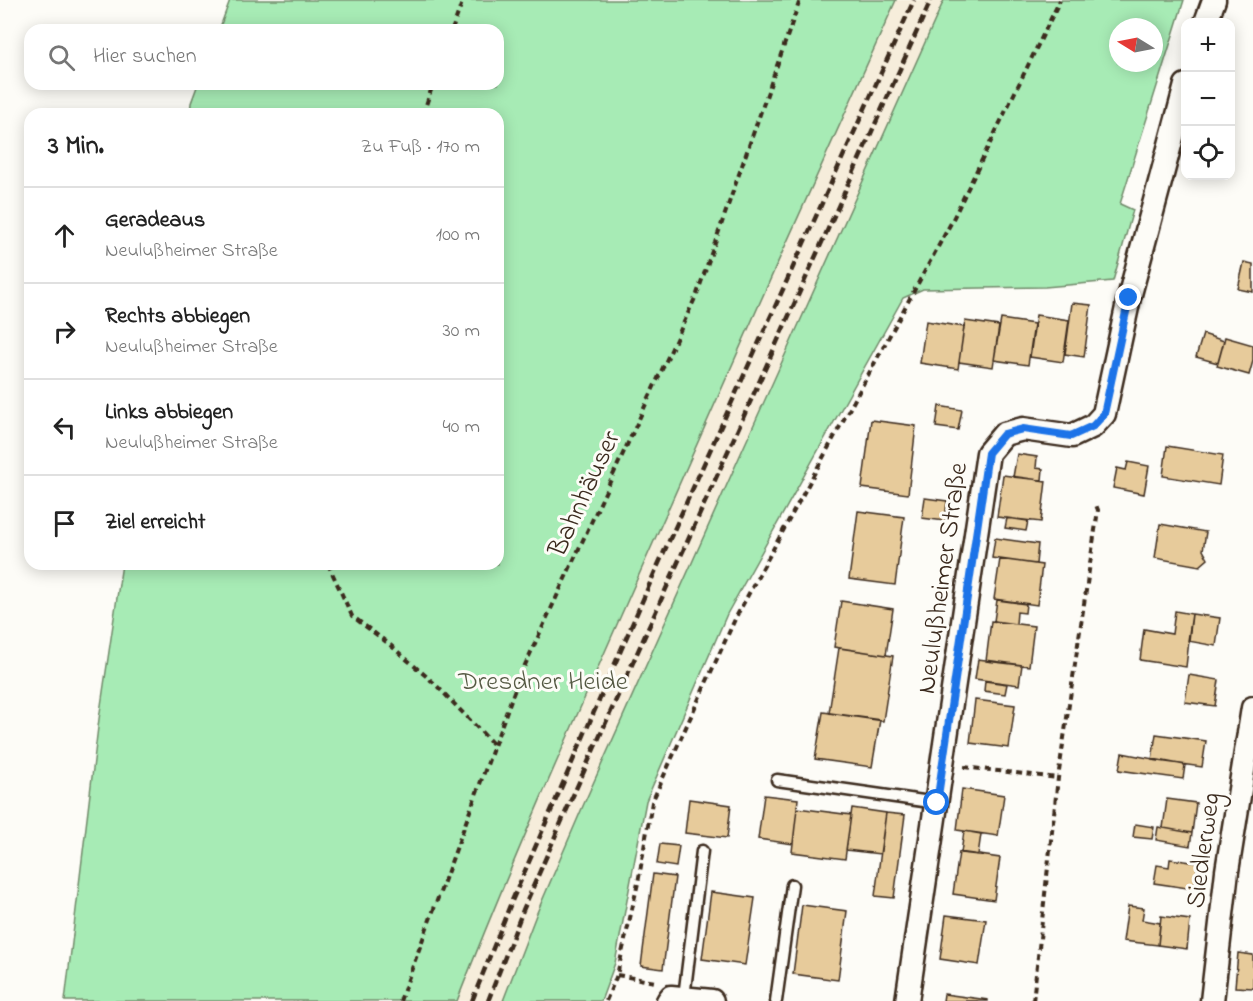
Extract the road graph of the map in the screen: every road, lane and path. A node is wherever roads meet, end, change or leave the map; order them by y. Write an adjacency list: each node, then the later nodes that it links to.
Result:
1 (463, 0): 6 (path)
2 (800, 0): 13 (path, Bahnhäuser)
3 (1060, 0): 22 (path)
4 (1214, 0): 5 (street)
5 (1207, 18)
6 (454, 24)
7 (432, 90): 9 (path)
8 (1181, 100): 14 (street, Neulußheimer Straße)
9 (425, 108)
10 (1096, 505): 15 (path)
11 (331, 570): 13 (path)
12 (1253, 708): 27 (street, Siedlerweg)
13 (495, 745): 21 (path, Bahnhäuser)
14 (942, 765): 15 (path); 17 (street, Neulußheimer Straße)
15 (1058, 778): 26 (path)
16 (777, 780): 17 (lane)
17 (937, 803): 25 (street, Neulußheimer Straße)
18 (702, 851): 20 (lane)
19 (792, 885): 24 (lane)
20 (674, 998): 23 (street)
21 (400, 1001)
22 (606, 1001)
23 (712, 1001)
24 (776, 1001)
25 (907, 1001)
26 (1033, 1001)
27 (1212, 1001)

